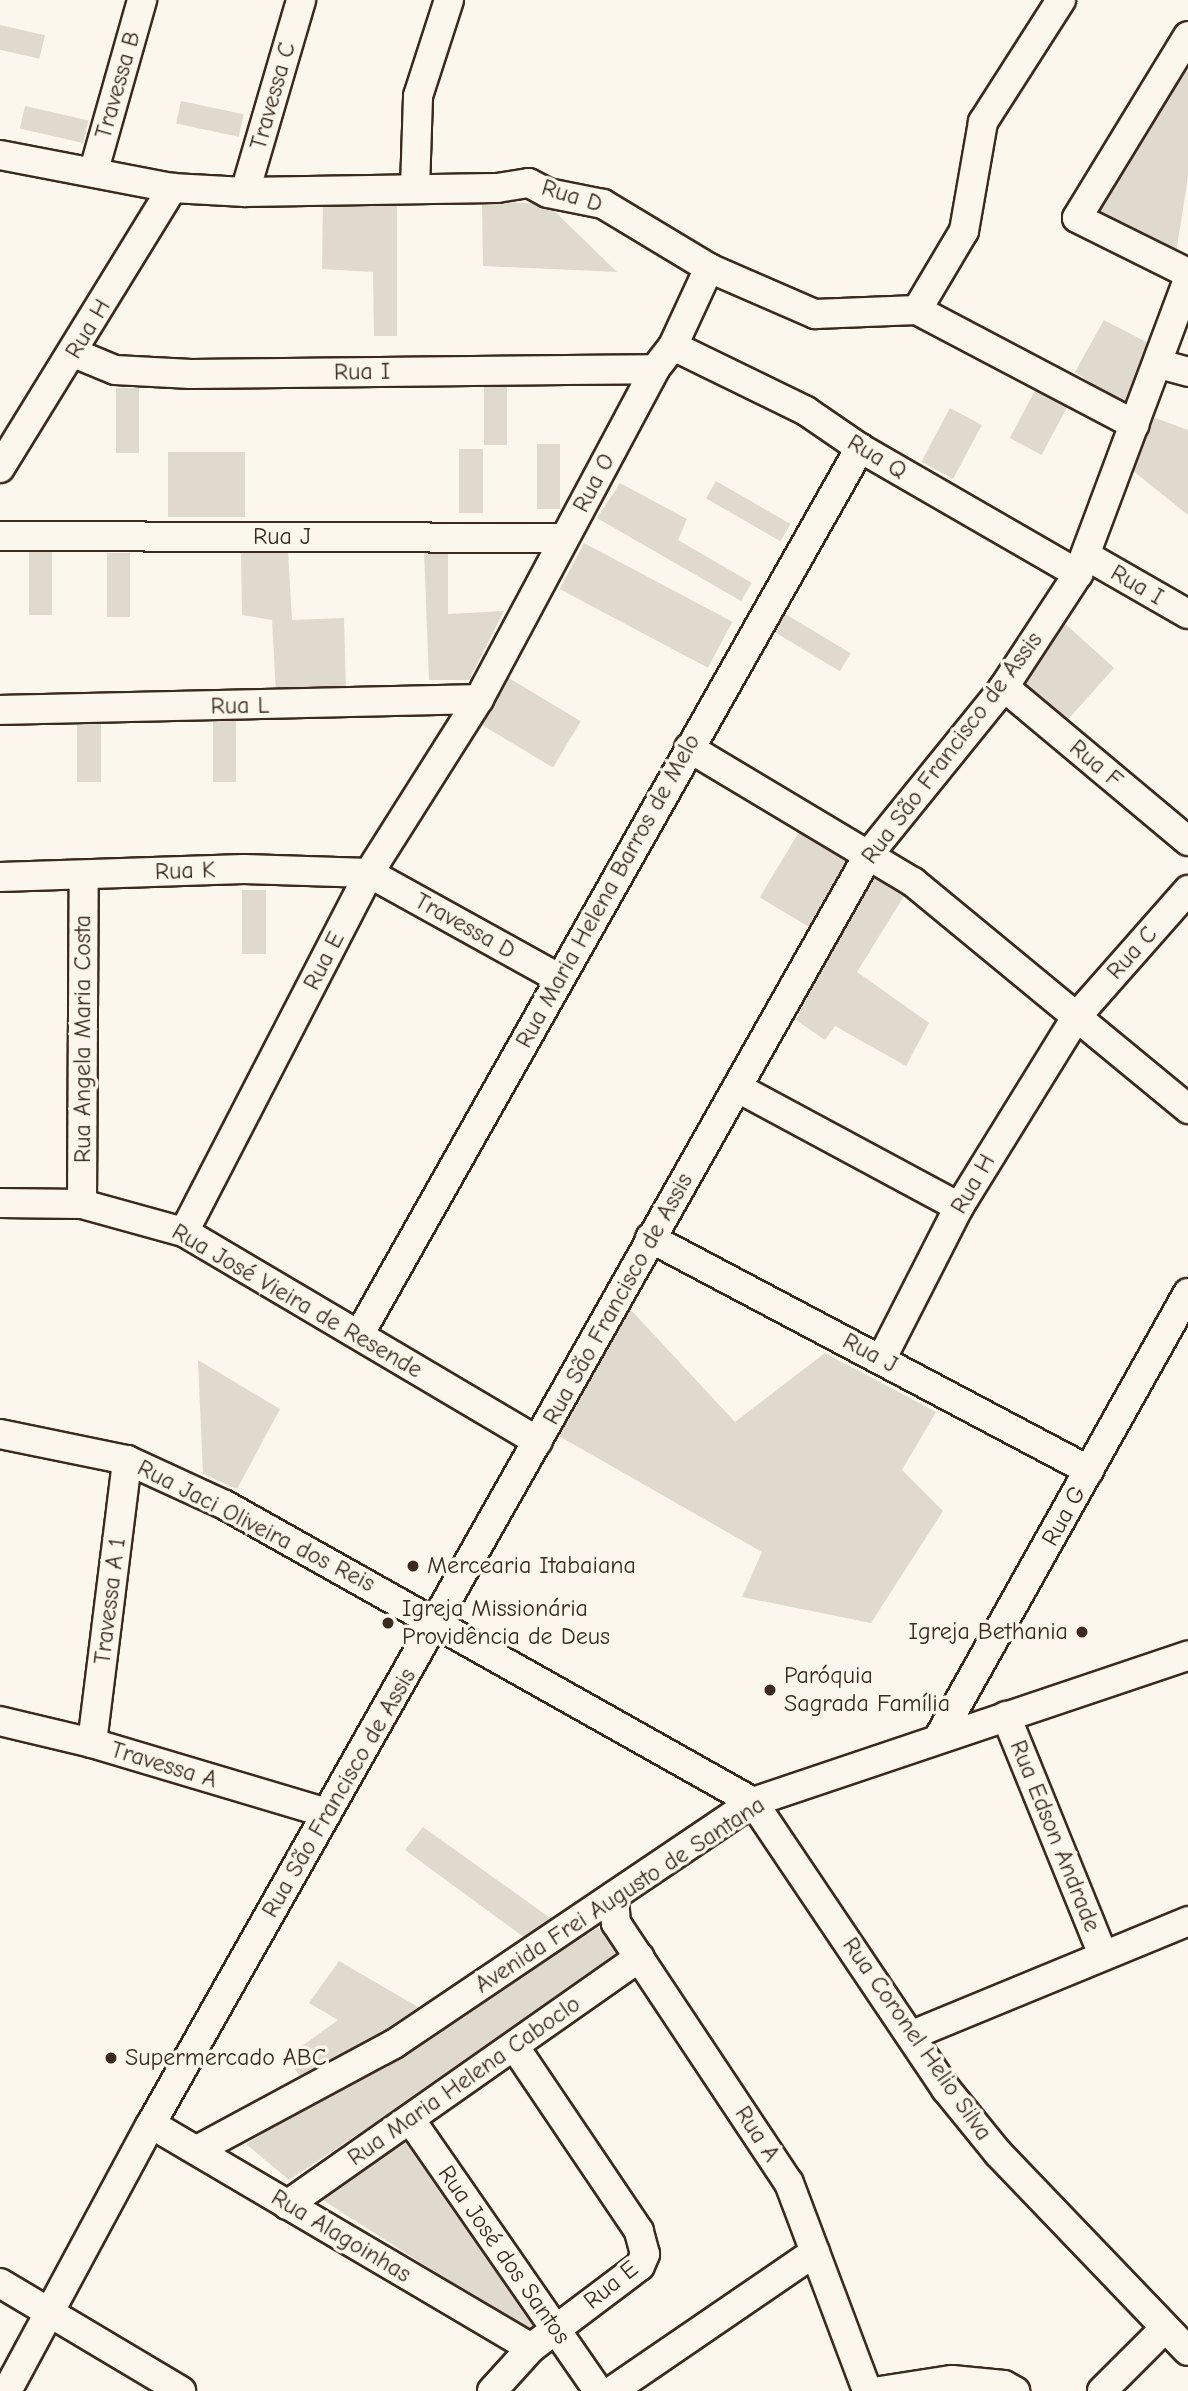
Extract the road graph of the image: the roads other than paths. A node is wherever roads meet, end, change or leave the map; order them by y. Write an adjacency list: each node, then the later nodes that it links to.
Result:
1 (142, 0): 7 (street, Travessa B)
2 (300, 0): 10 (street, Travessa C)
3 (449, 0): 9 (street)
4 (1061, 0): 14 (street)
5 (1188, 36): 12 (street)
6 (0, 155): 7 (street, Rua D)
7 (94, 170): 8 (street, Rua D)
8 (172, 188): 10 (street, Rua D); 16 (street, Rua H)
9 (415, 188): 10 (street, Rua D); 11 (street, Rua D)
10 (245, 192)
11 (709, 268): 14 (street, Rua D); 15 (street, Rua O)
12 (1188, 273)
13 (1188, 280): 17 (street, Rua São Francisco de Assis)
14 (917, 310): 20 (street)
15 (673, 346): 18 (street, Rua O); 21 (street, Rua Q)
16 (74, 354): 18 (street, Rua I); 22 (street, Rua H)
17 (1159, 364): 19 (street); 20 (street, Rua São Francisco de Assis)
18 (655, 369): 24 (street, Rua O)
19 (1188, 372)
20 (1135, 425): 25 (street, Rua São Francisco de Assis)
21 (860, 448): 25 (street, Rua Q); 30 (street, Rua Maria Helena Barros de Melo)
22 (0, 468)
23 (0, 536): 24 (street, Rua J)
24 (564, 538): 28 (street, Rua O)
25 (1082, 565): 26 (street, Rua I); 27 (street, Rua São Francisco de Assis)
26 (1188, 614)
27 (1004, 687): 31 (street, Rua F); 32 (street, Rua São Francisco de Assis)
28 (479, 699): 29 (street, Rua L); 33 (street, Rua E)
29 (0, 710)
30 (689, 748): 32 (street); 37 (street, Rua Maria Helena Barros de Melo)
31 (1188, 841)
32 (869, 854): 38 (street); 39 (street, Rua São Francisco de Assis)
33 (369, 873): 34 (street, Rua K); 37 (street, Travessa D); 44 (street, Rua E)
34 (84, 875): 35 (street, Rua K); 42 (street, Rua Angela Maria Costa)
35 (0, 877)
36 (1188, 890): 38 (street, Rua C)
37 (560, 979): 47 (street, Rua Maria Helena Barros de Melo)
38 (1077, 1016): 40 (street); 43 (street, Rua H)
39 (738, 1088): 43 (street); 45 (street, Rua São Francisco de Assis)
40 (1188, 1109)
41 (0, 1203): 42 (street, Rua José Vieira de Resende)
42 (82, 1204): 44 (street, Rua José Vieira de Resende)
43 (959, 1207): 48 (street, Rua H)
44 (184, 1232): 47 (street, Rua José Vieira de Resende)
45 (650, 1238): 48 (street, Rua J); 50 (street, Rua São Francisco de Assis)
46 (1188, 1293): 52 (street, Rua G)
47 (359, 1335): 50 (street, Rua José Vieira de Resende)
48 (882, 1359): 52 (street, Rua J)
49 (0, 1434): 51 (street, Rua Jaci Oliveira dos Reis)
50 (538, 1441): 53 (street, Rua São Francisco de Assis)
51 (127, 1460): 53 (street, Rua Jaci Oliveira dos Reis); 58 (street, Travessa A 1)
52 (1089, 1471): 57 (street, Rua G)
53 (436, 1622): 59 (street, Rua Jaci Oliveira dos Reis); 60 (street, Rua São Francisco de Assis)
54 (1188, 1656): 55 (street, Avenida Frei Augusto de Santana)
55 (1006, 1716): 57 (street, Avenida Frei Augusto de Santana); 63 (street, Rua Edson Andrade)
56 (0, 1721): 58 (street, Travessa A)
57 (939, 1737): 59 (street, Avenida Frei Augusto de Santana)
58 (92, 1743): 60 (street, Travessa A)
59 (753, 1802): 61 (street, Avenida Frei Augusto de Santana); 65 (street, Rua Coronel Helio Silva)
60 (327, 1813): 68 (street, Rua São Francisco de Assis)
61 (614, 1896): 64 (street, Rua A); 69 (street, Avenida Frei Augusto de Santana)
62 (1188, 1921): 63 (street)
63 (1103, 1955): 65 (street)
64 (640, 1957): 66 (street, Rua Maria Helena Caboclo); 71 (street, Rua A)
65 (912, 2035): 75 (street, Rua Coronel Helio Silva)
66 (515, 2047): 67 (street, Rua Maria Helena Caboclo); 74 (street, Rua E)
67 (410, 2119): 70 (street, Rua Maria Helena Caboclo); 74 (street, Rua José dos Santos)
68 (151, 2124): 69 (street, Rua Alagoinhas); 73 (street, Rua São Francisco de Assis)
69 (197, 2150): 70 (street, Rua Alagoinhas)
70 (287, 2205): 76 (street, Rua Alagoinhas)
71 (815, 2252): 82 (street); 83 (street, Rua A)
72 (0, 2283): 73 (street)
73 (51, 2315): 78 (street, Rua São Francisco de Assis); 79 (street)
74 (554, 2328): 76 (street, Rua E); 81 (street, Rua José dos Santos)
75 (1165, 2328): 77 (street, Rua Coronel Helio Silva); 86 (street)
76 (531, 2348): 80 (street, Rua E)
77 (1188, 2351)
78 (7, 2391)
79 (181, 2391)
80 (492, 2391)
81 (598, 2391)
82 (612, 2391)
83 (867, 2391)
84 (880, 2391): 85 (street)
85 (1014, 2391)
86 (1102, 2391)

